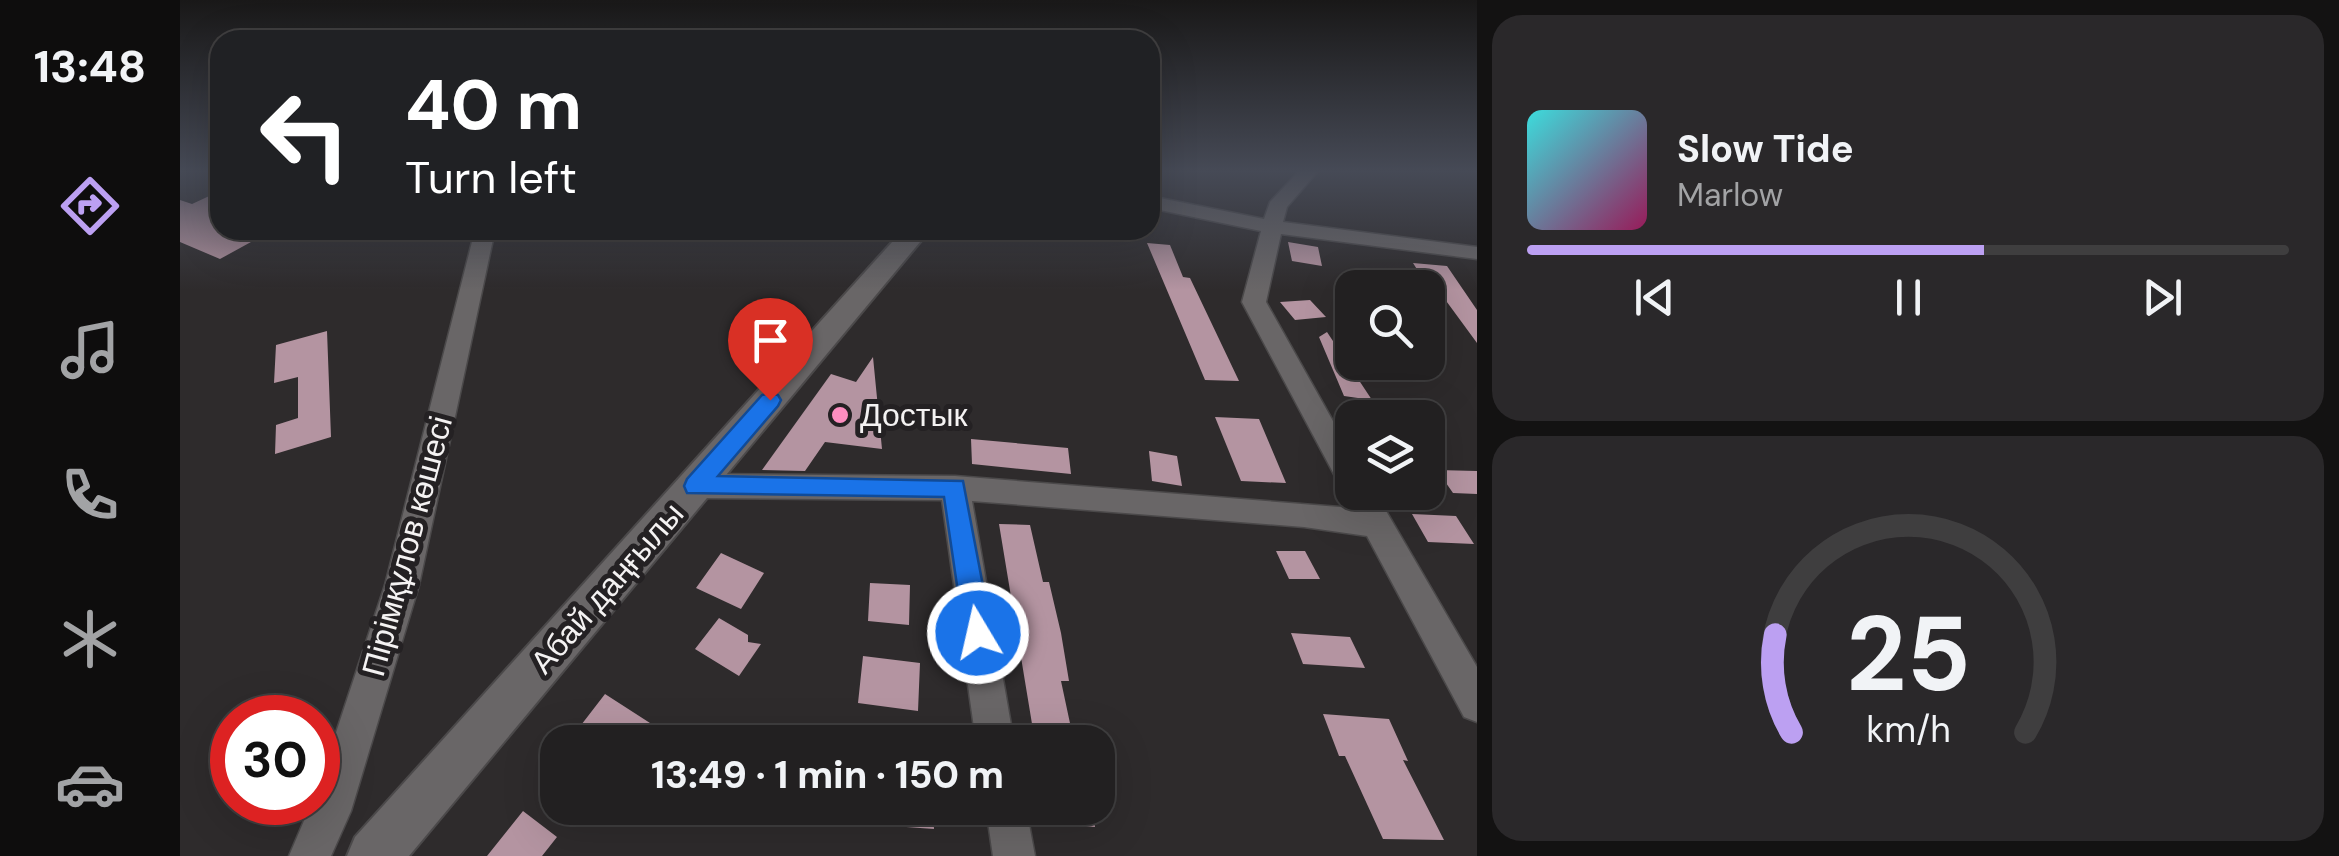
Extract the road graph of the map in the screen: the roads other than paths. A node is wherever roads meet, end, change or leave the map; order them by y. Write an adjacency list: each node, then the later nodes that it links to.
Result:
1 (1189, 210): 3 (street)
2 (1276, 210): 3 (street)
3 (1272, 227): 6 (street); 8 (street)
4 (483, 240): 17 (street, Пірімқұлов көшесі)
5 (908, 240): 9 (street, Абай даңғылы)
6 (1468, 252): 7 (street)
7 (1476, 276)
8 (1335, 451)
9 (696, 486): 10 (street); 18 (street, Абай даңғылы)
10 (955, 488): 12 (street); 15 (street)
11 (1368, 510): 12 (street)
12 (1376, 524): 13 (street)
13 (1463, 660): 14 (street)
14 (1476, 704)
15 (993, 725)
16 (1009, 825): 19 (street)
17 (310, 856)
18 (374, 856)
19 (1014, 856)

